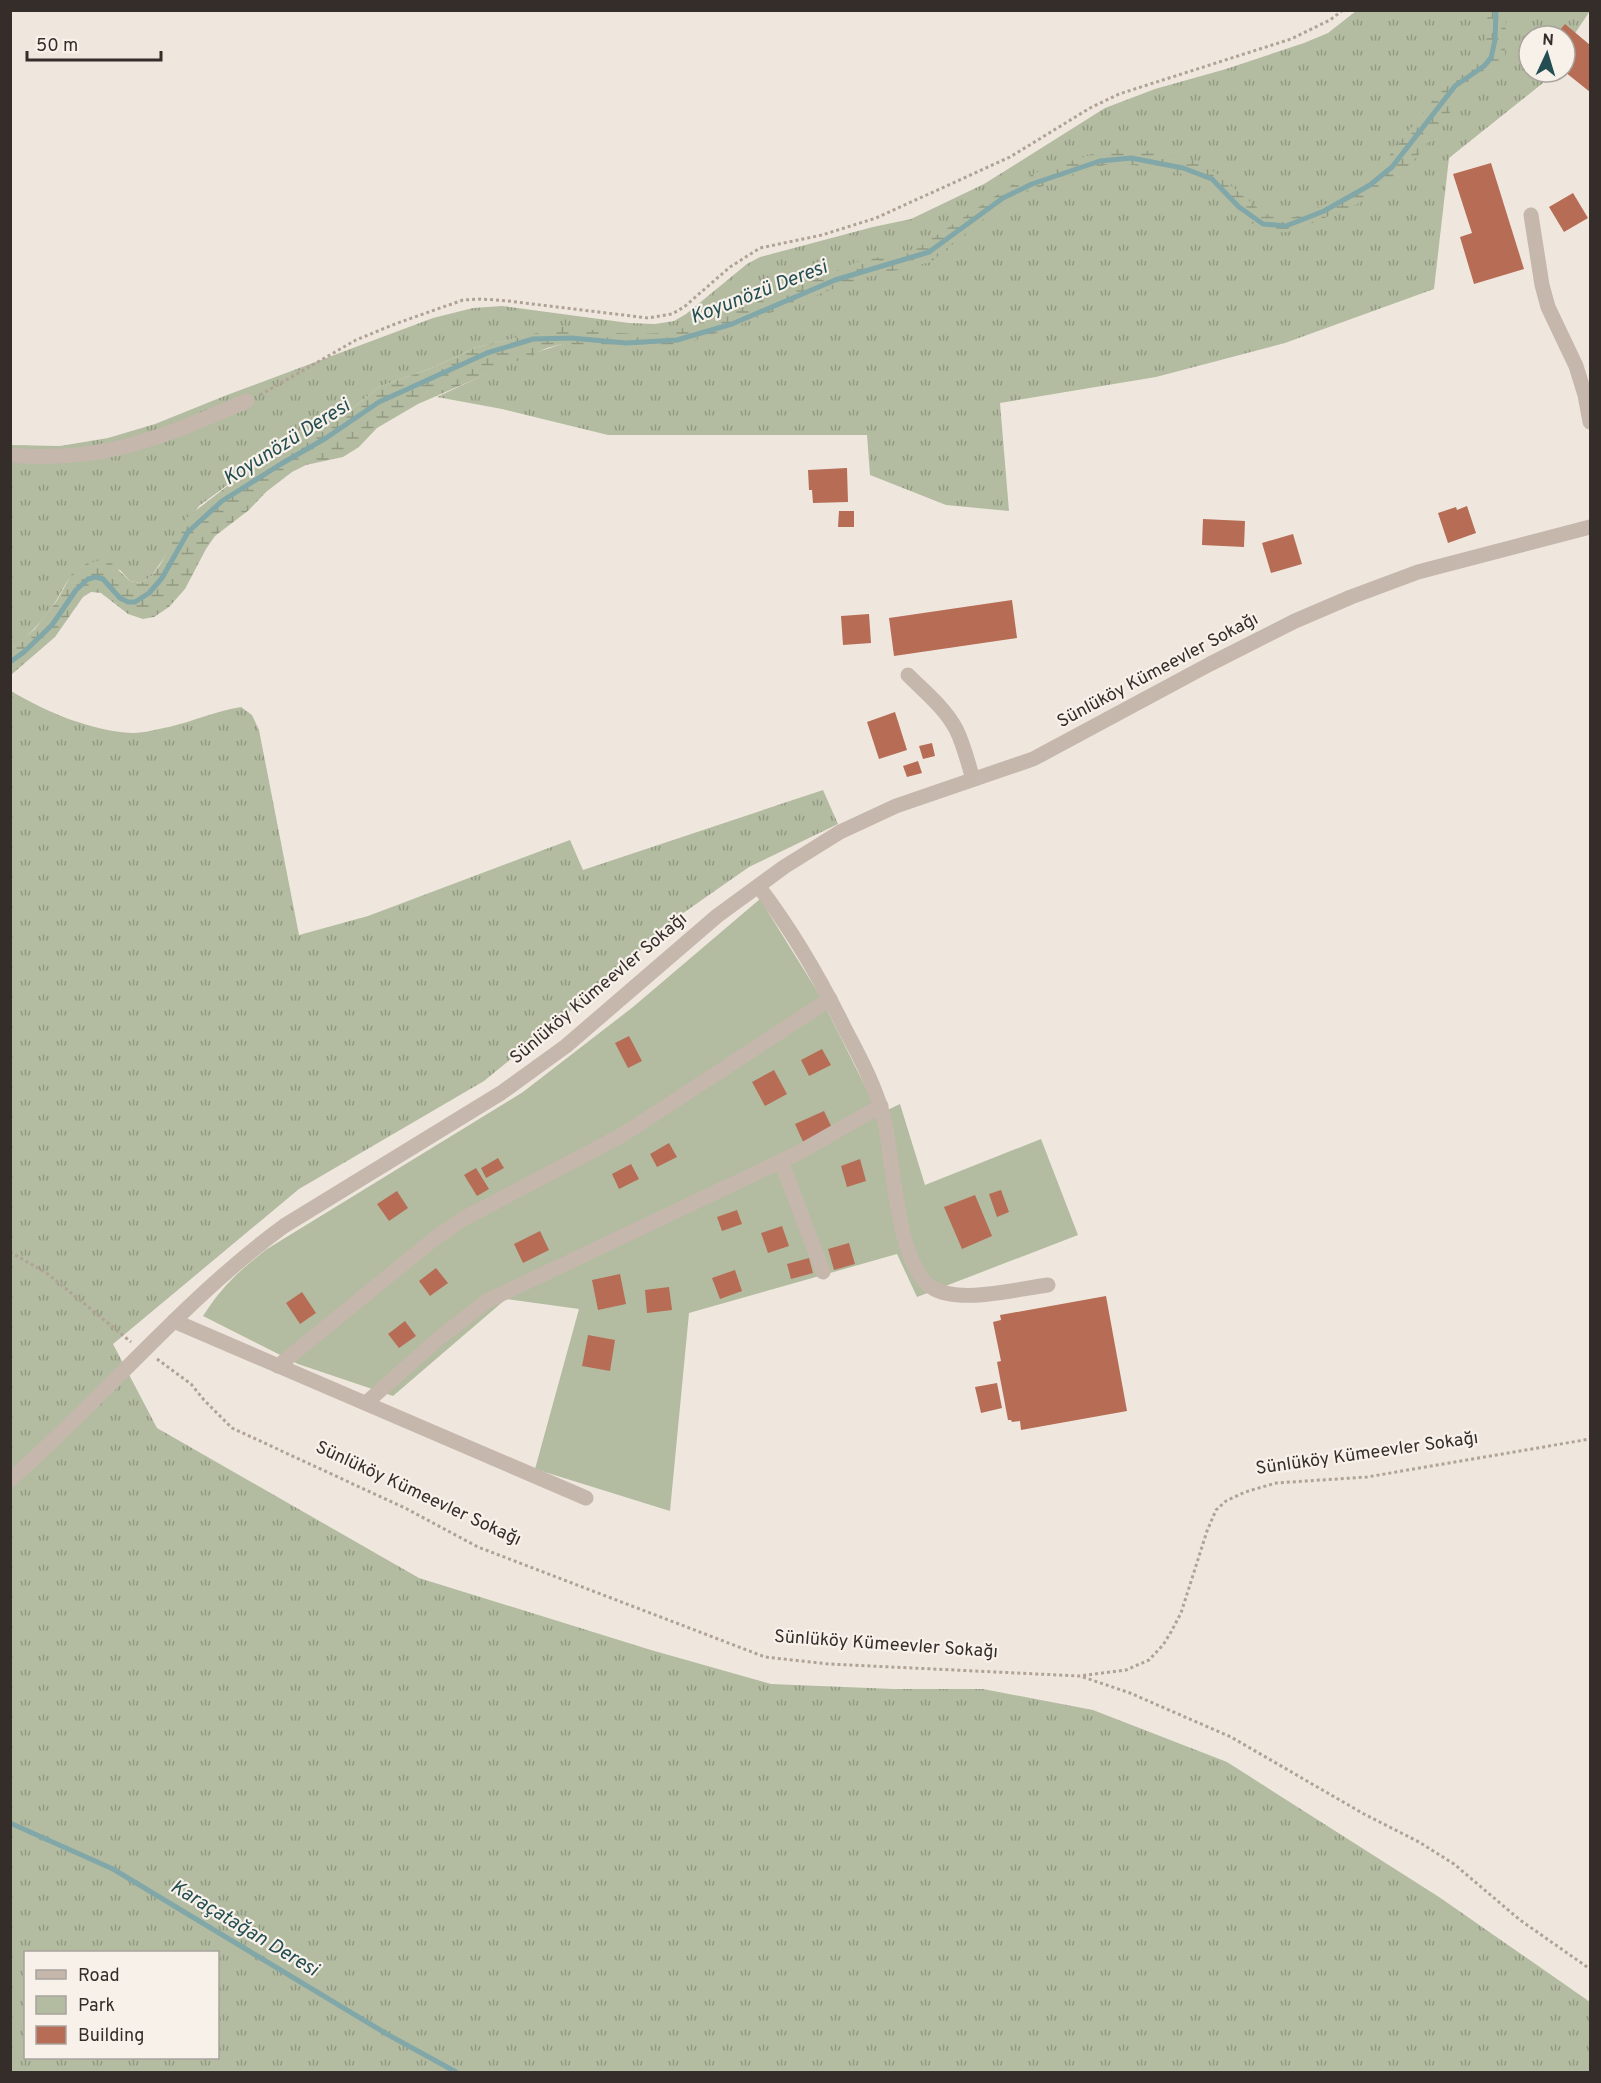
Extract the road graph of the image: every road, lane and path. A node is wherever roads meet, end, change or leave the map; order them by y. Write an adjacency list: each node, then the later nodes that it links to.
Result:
1 (1343, 10): 3 (path)
2 (1531, 215): 4 (street)
3 (247, 401): 5 (street)
4 (1590, 422)
5 (10, 455)
6 (1590, 523): 8 (street, Sünlüköy Kümeevler Sokağı)
7 (908, 675): 8 (street)
8 (973, 780): 9 (street, Sünlüköy Kümeevler Sokağı)
9 (759, 887): 10 (street); 16 (street, Sünlüköy Kümeevler Sokağı)
10 (830, 999): 11 (street); 18 (street)
11 (880, 1106): 12 (street); 15 (street)
12 (781, 1161): 14 (street); 19 (street)
13 (10, 1252): 17 (path)
14 (823, 1272)
15 (1048, 1285)
16 (174, 1321): 17 (street, Sünlüköy Kümeevler Sokağı); 18 (street)
17 (144, 1352): 21 (street, Sünlüköy Kümeevler Sokağı); 23 (path, Sünlüköy Kümeevler Sokağı)
18 (278, 1366): 19 (street)
19 (366, 1403): 22 (street)
20 (1590, 1439): 23 (path, Sünlüköy Kümeevler Sokağı)
21 (10, 1480)
22 (586, 1498)
23 (1079, 1676): 24 (path)
24 (1590, 1969)

